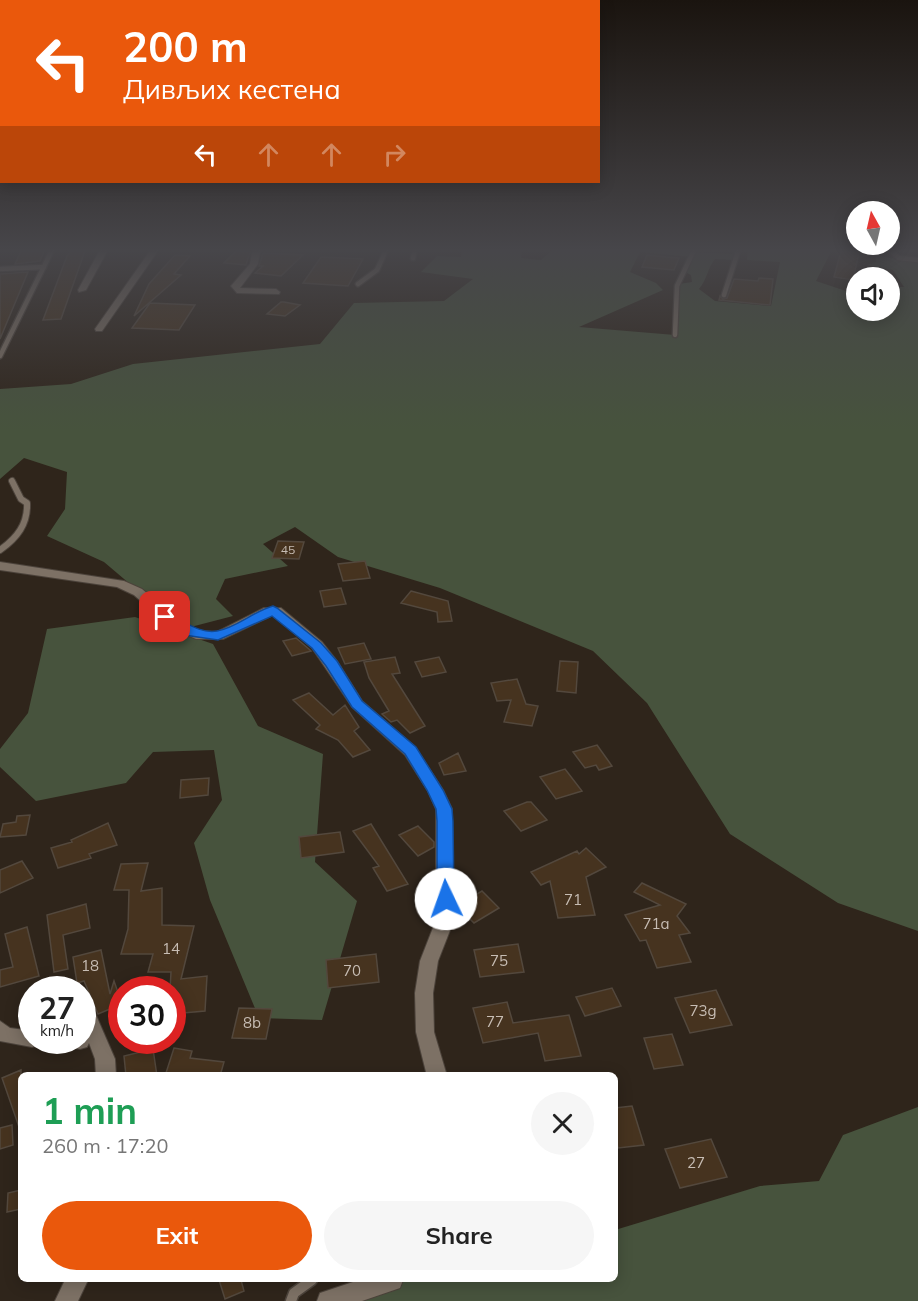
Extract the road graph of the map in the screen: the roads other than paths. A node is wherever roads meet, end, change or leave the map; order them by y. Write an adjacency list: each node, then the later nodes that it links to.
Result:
1 (23, 309): 6 (lane)
2 (113, 309): 4 (street)
3 (676, 309): 5 (lane)
4 (99, 329)
5 (675, 335)
6 (0, 356)
7 (12, 481): 8 (lane)
8 (0, 550)
9 (0, 566): 14 (street)
10 (0, 1029): 11 (street)
11 (18, 1037)
12 (96, 1051): 13 (street)
13 (106, 1072)
14 (436, 1072)
15 (76, 1282): 18 (street)
16 (309, 1282): 19 (lane)
17 (386, 1282): 20 (street)
18 (66, 1301)
19 (291, 1301)
20 (328, 1301)

